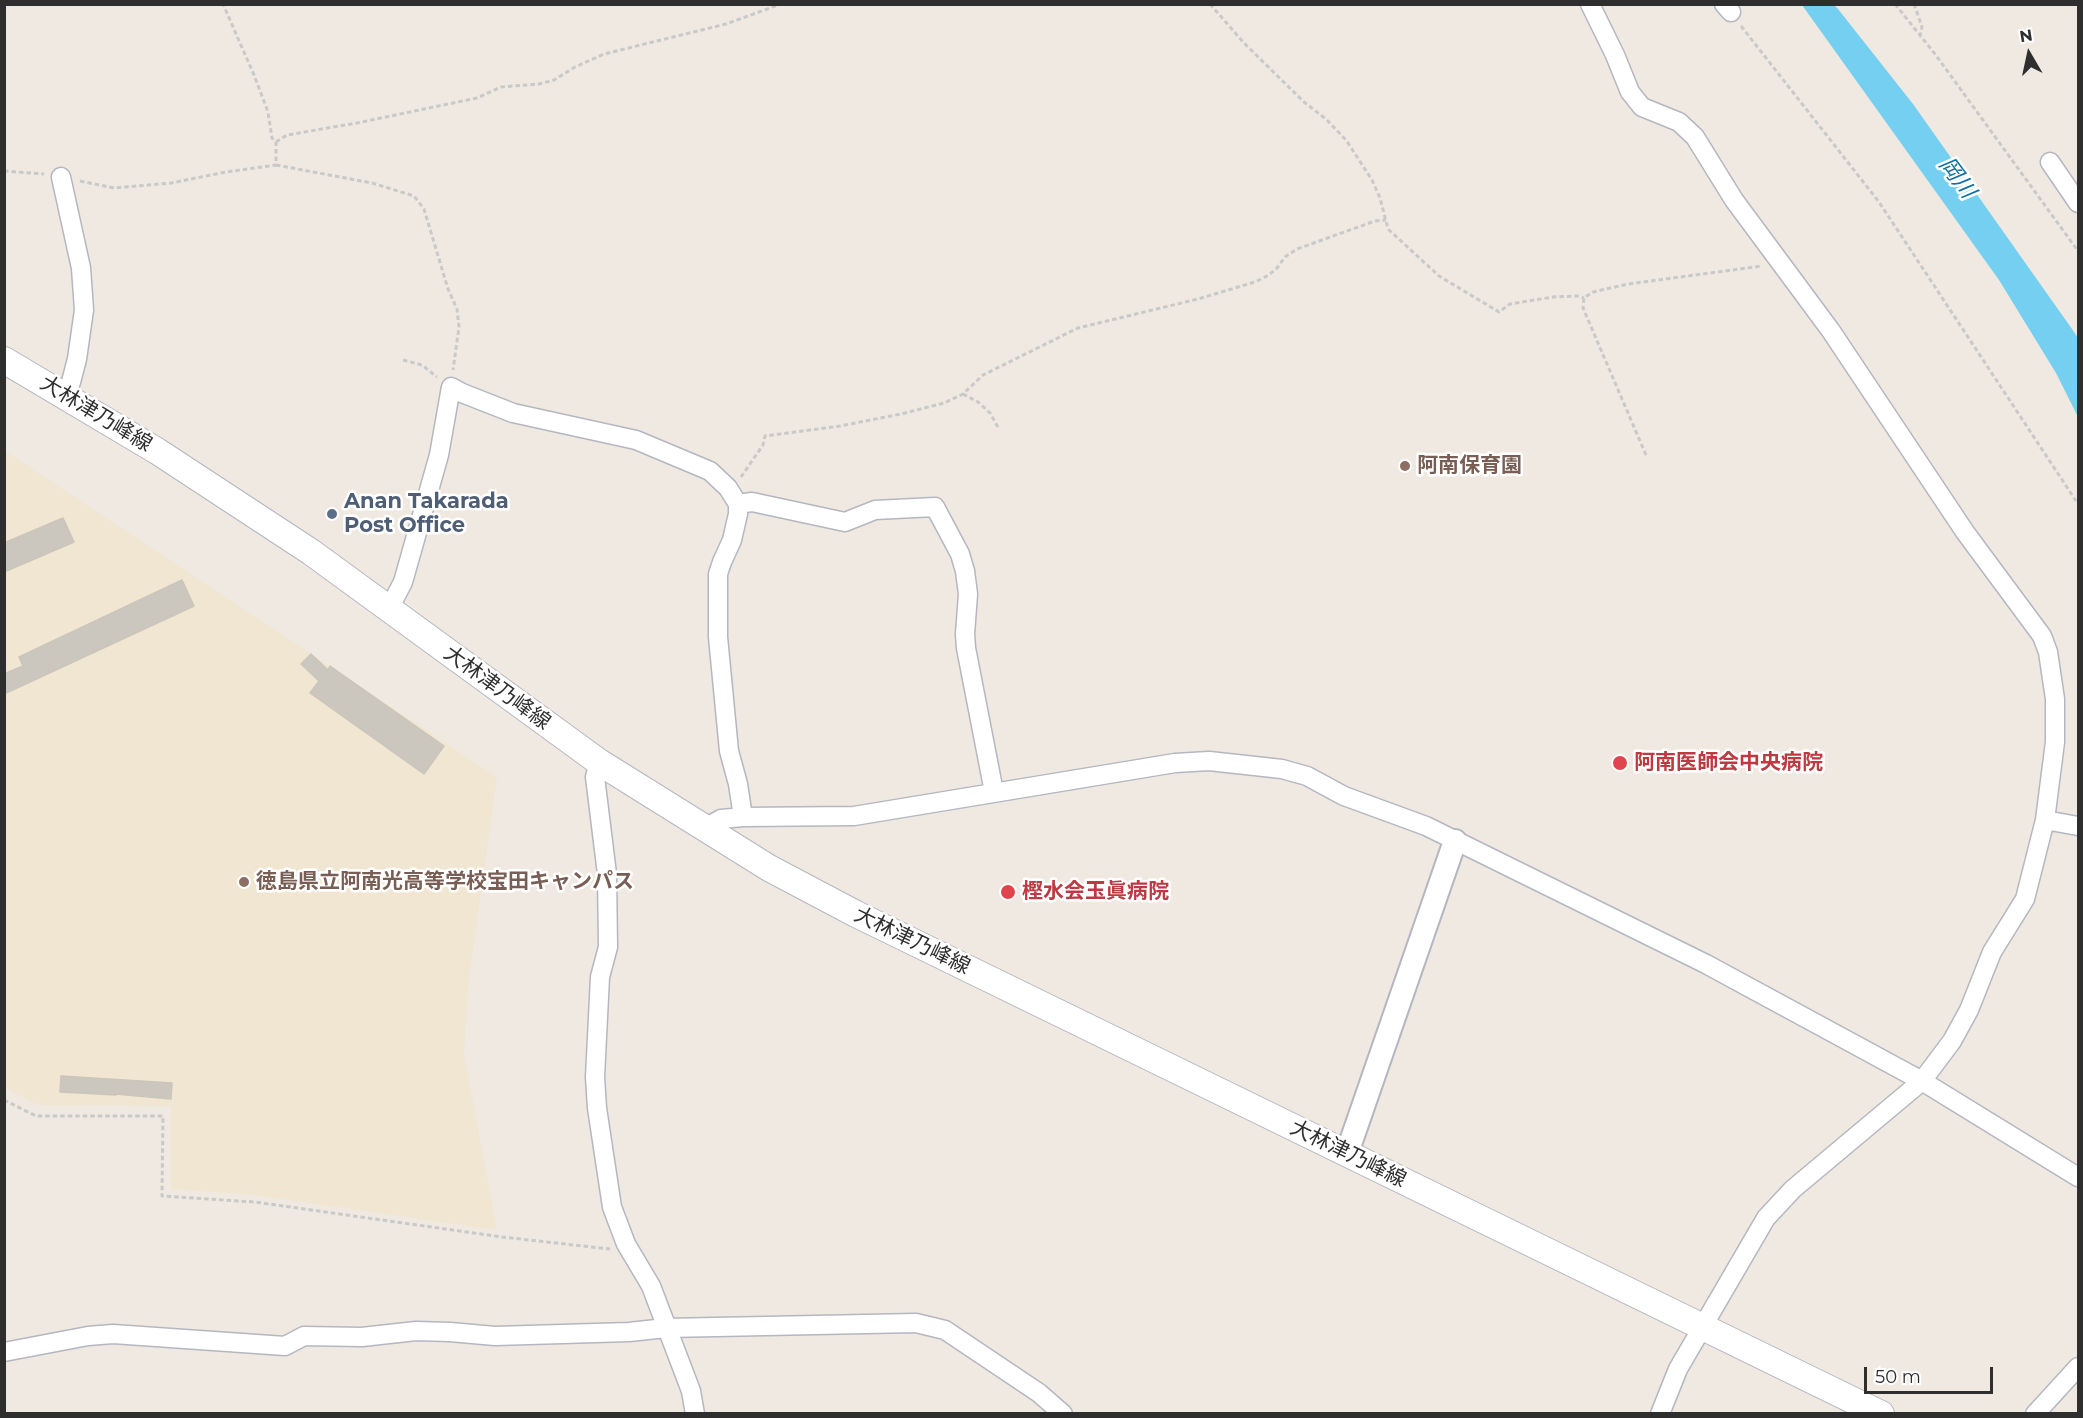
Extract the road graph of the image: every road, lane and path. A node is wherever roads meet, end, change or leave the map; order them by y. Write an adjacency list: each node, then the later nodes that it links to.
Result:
1 (223, 4): 9 (path)
2 (781, 4): 9 (path)
3 (1210, 4): 15 (path)
4 (1590, 4): 17 (street)
5 (1895, 4): 8 (path)
6 (1914, 4): 8 (path)
7 (1727, 8): 28 (path)
8 (1920, 36): 16 (path)
9 (276, 142): 11 (path)
10 (2050, 162): 14 (street)
11 (276, 165): 13 (path); 21 (path)
12 (4, 171): 13 (path)
13 (61, 177): 23 (street)
14 (2079, 203)
15 (1386, 220): 18 (path); 22 (path)
16 (2079, 251)
17 (1777, 260): 18 (path); 33 (street)
18 (1584, 298): 25 (path)
19 (4, 360): 23 (main road, 大林津乃峰線)
20 (403, 360): 21 (path)
21 (451, 387): 26 (street); 29 (street)
22 (963, 394): 24 (path); 26 (path)
23 (65, 396): 29 (main road, 大林津乃峰線)
24 (999, 429)
25 (1646, 455)
26 (728, 488): 27 (street)
27 (738, 504): 31 (street); 32 (street)
28 (2079, 504)
29 (389, 609): 30 (main road, 大林津乃峰線)
30 (599, 762): 35 (main road, 大林津乃峰線); 41 (street)
31 (994, 792): 32 (street); 36 (street)
32 (743, 817): 35 (street)
33 (2045, 820): 34 (street); 37 (street)
34 (2079, 826)
35 (703, 829): 39 (main road, 大林津乃峰線)
36 (1455, 841): 37 (street); 39 (street)
37 (1922, 1082): 40 (street); 42 (street)
38 (4, 1100): 41 (path)
39 (1347, 1153): 42 (main road, 大林津乃峰線)
40 (2079, 1177)
41 (626, 1244): 43 (street)
42 (1704, 1327): 48 (street); 49 (main road, 大林津乃峰線)
43 (666, 1328): 44 (street); 46 (street); 47 (street)
44 (4, 1352)
45 (2079, 1367): 50 (street)
46 (695, 1413)
47 (1063, 1413)
48 (1660, 1413)
49 (1881, 1413)
50 (2035, 1413)

